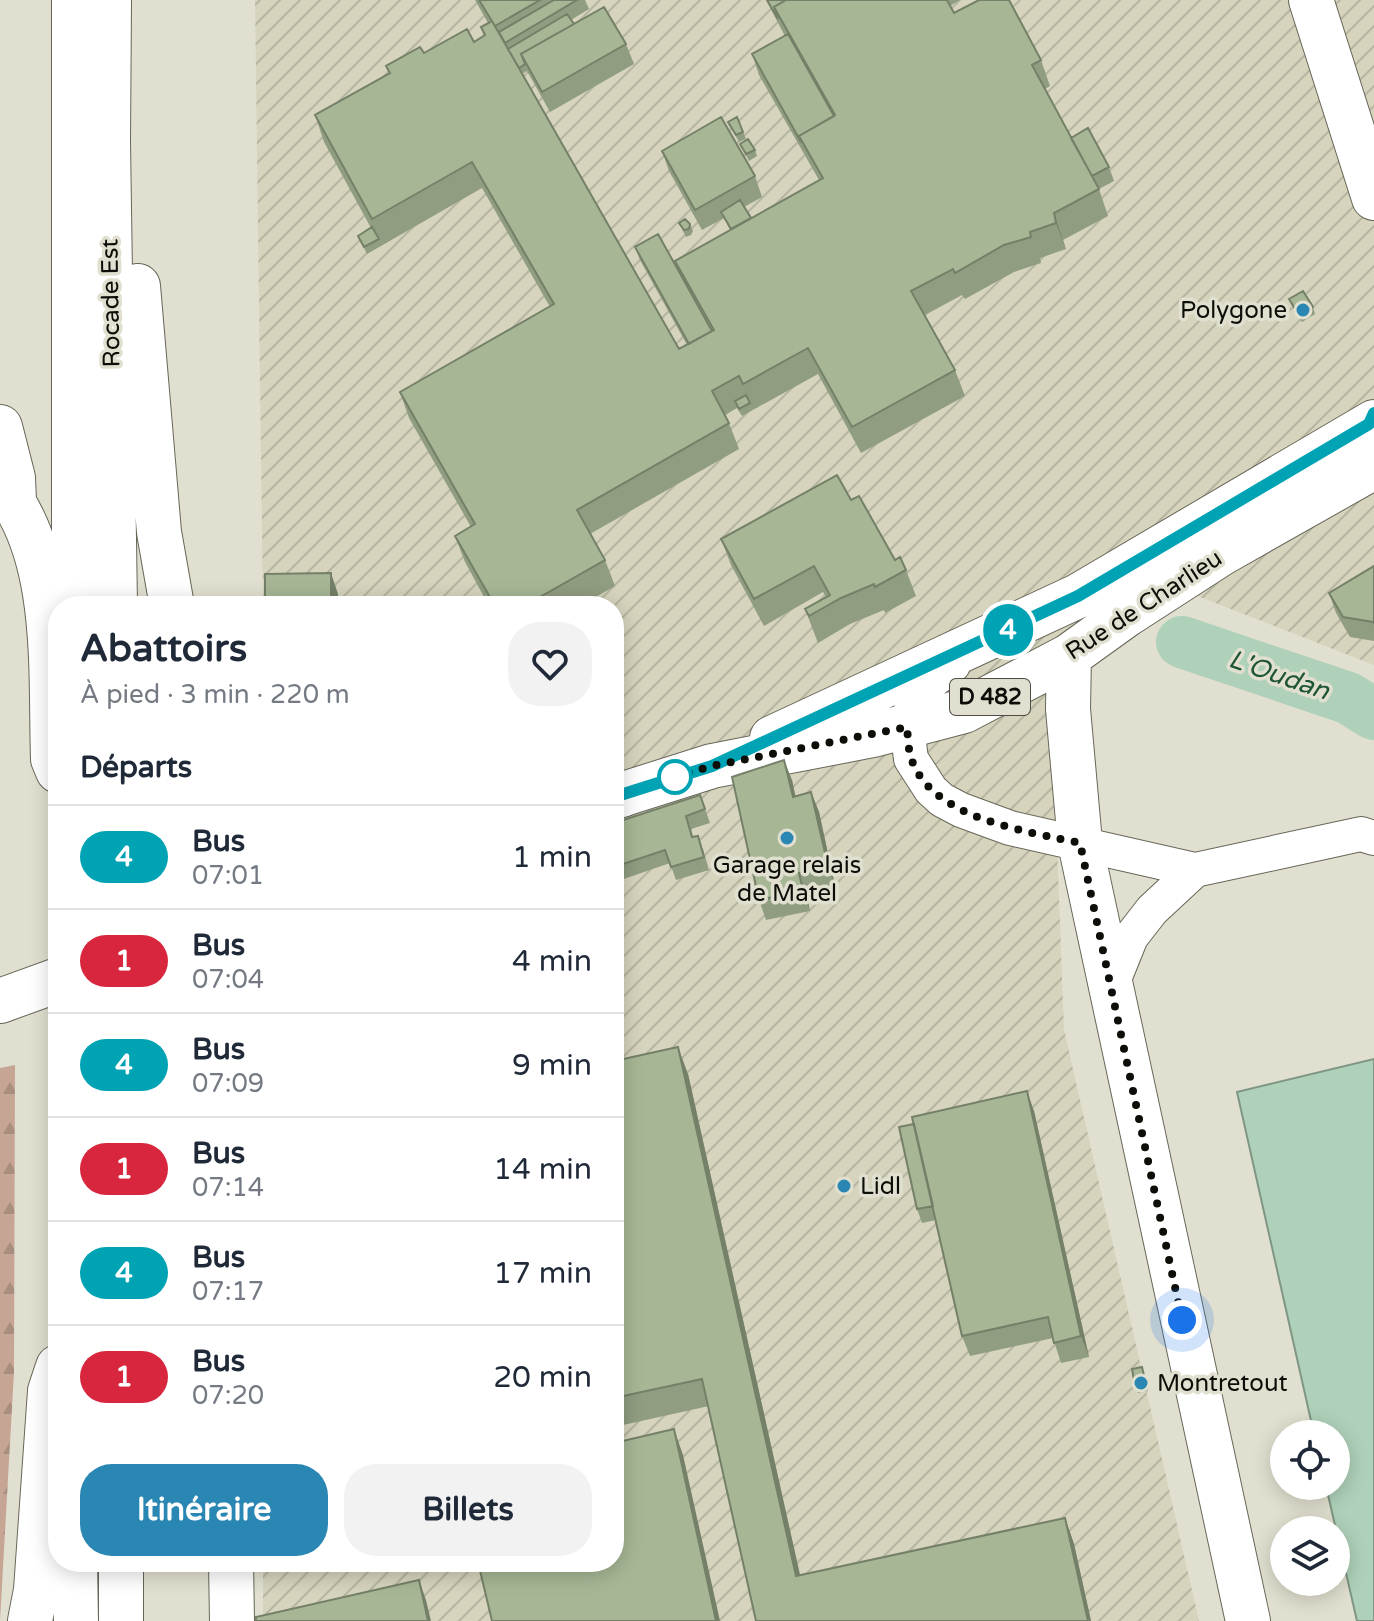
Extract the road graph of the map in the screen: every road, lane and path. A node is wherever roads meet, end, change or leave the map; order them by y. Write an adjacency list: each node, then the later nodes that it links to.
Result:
1 (74, 0): 10 (main road, Rocade Est)
2 (109, 0): 4 (main road, Rocade Est)
3 (1311, 0): 5 (main road)
4 (108, 142): 11 (main road, Rocade Est); 12 (main road)
5 (1374, 198)
6 (1372, 420): 14 (main road, Rue de Charlieu / D 482)
7 (0, 427): 9 (main road)
8 (1374, 467): 16 (main road, Rue de Charlieu / D 482)
9 (7, 492): 13 (main road)
10 (74, 596)
11 (115, 596)
12 (170, 596)
13 (48, 612)
14 (1040, 614): 15 (main road, Rue de Charlieu / D 482); 16 (street)
15 (984, 641): 17 (street); 18 (main road, Rue de Charlieu / D 482)
16 (1069, 656): 17 (main road, Rue de Charlieu / D 482); 21 (main road)
17 (907, 727): 18 (main road, Rue de Charlieu / D 482); 21 (street)
18 (712, 766): 19 (main road, Rue de Charlieu / D 482)
19 (624, 794)
20 (1374, 838): 22 (street)
21 (1080, 843): 22 (street); 23 (main road)
22 (1195, 870): 23 (street)
23 (1110, 989): 32 (main road)
24 (48, 1419): 28 (main road)
25 (75, 1572): 29 (main road)
26 (121, 1572): 30 (main road)
27 (231, 1572): 31 (main road)
28 (30, 1621)
29 (76, 1621)
30 (121, 1621)
31 (232, 1621)
32 (1248, 1621)

